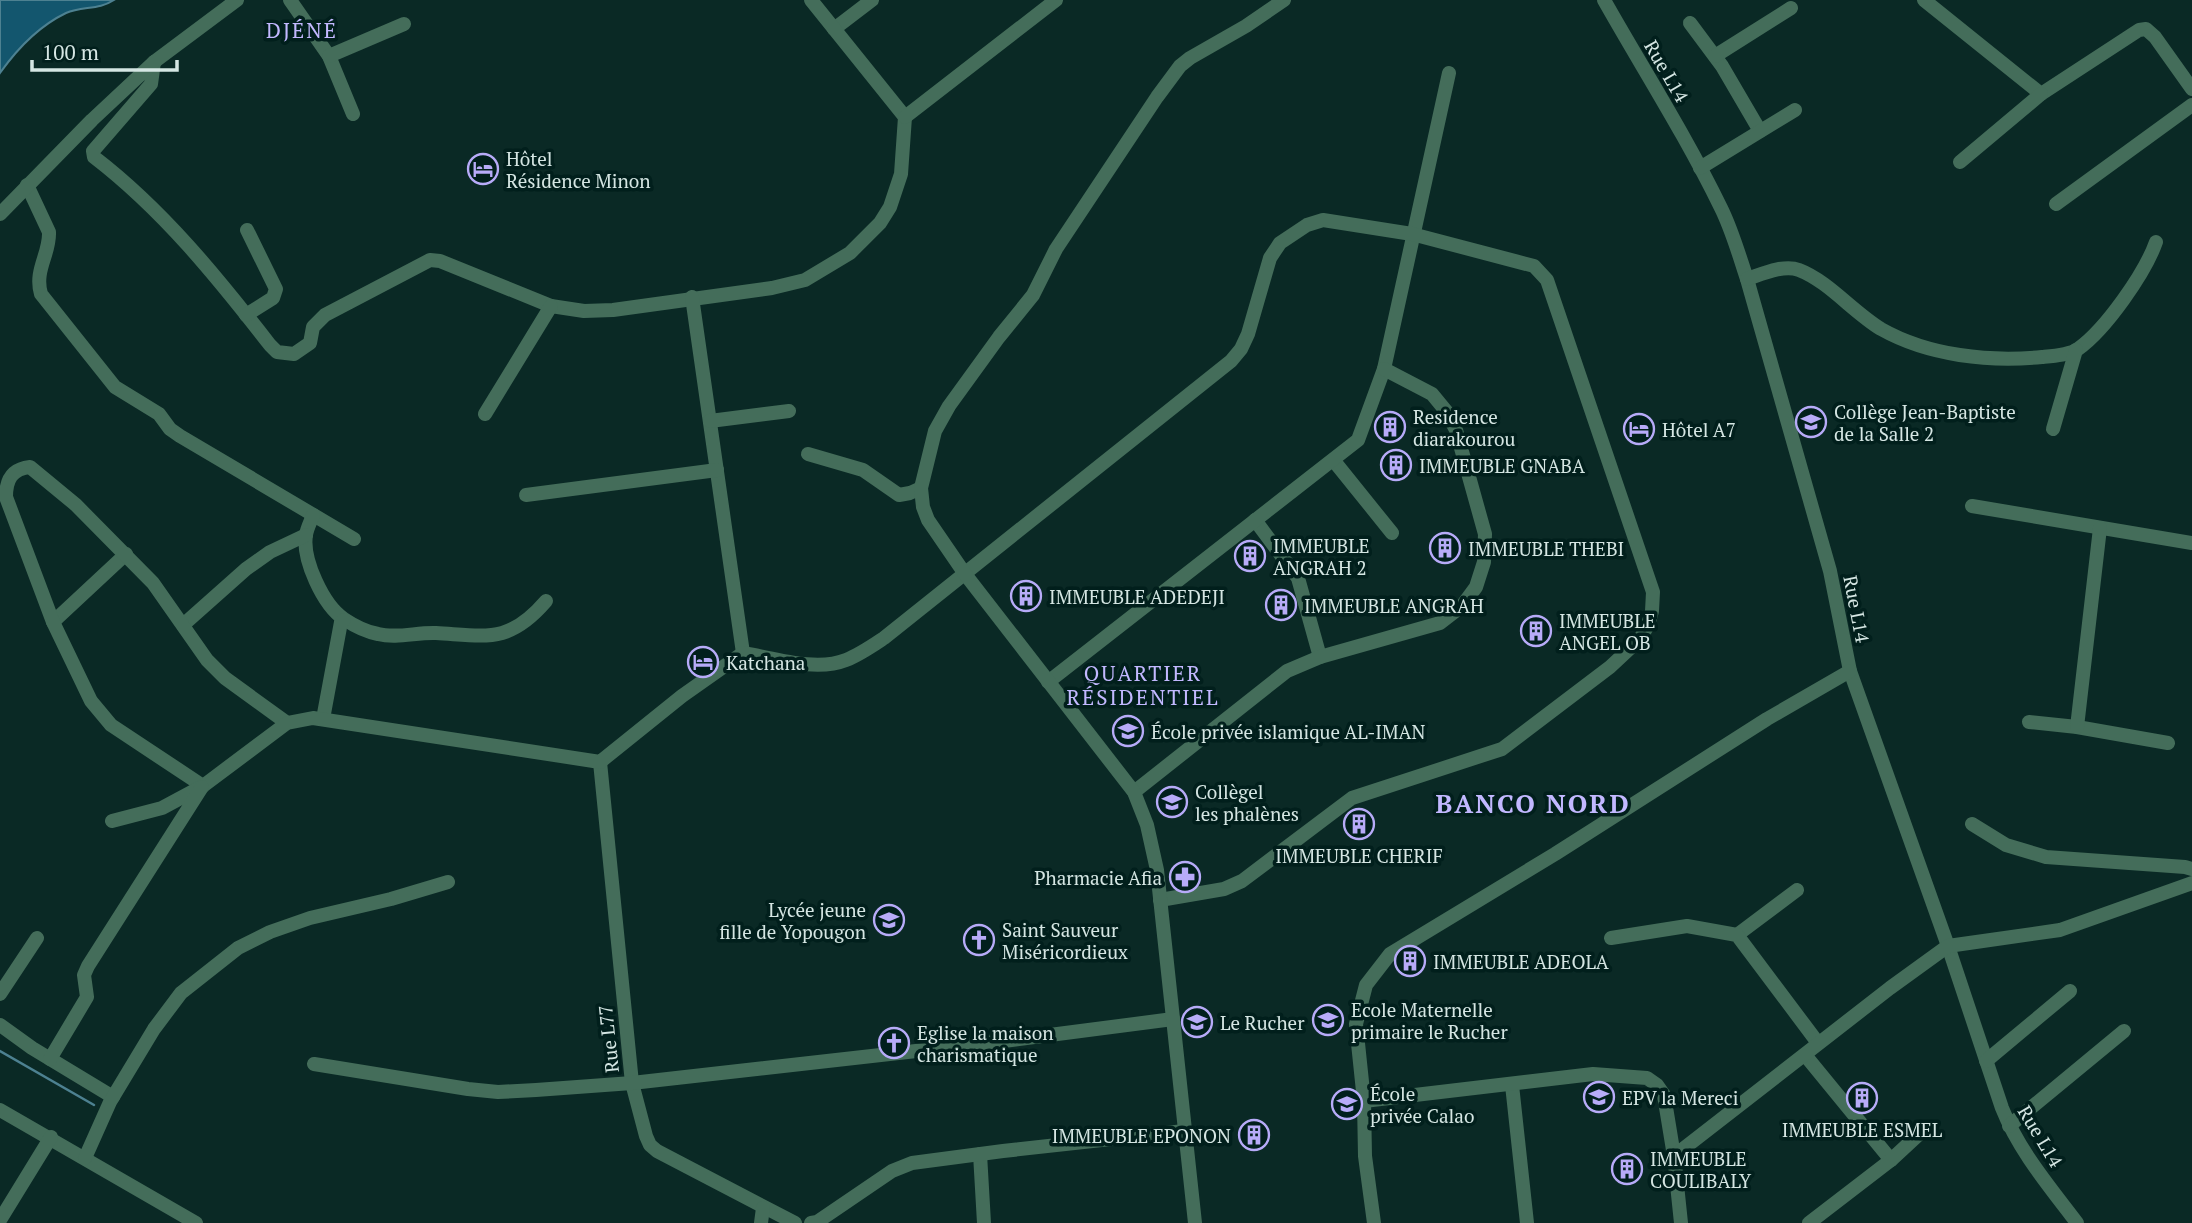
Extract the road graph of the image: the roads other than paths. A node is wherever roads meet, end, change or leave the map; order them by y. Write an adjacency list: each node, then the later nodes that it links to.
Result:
1 (237, 0): 15 (street)
2 (290, 0): 13 (street)
3 (811, 0): 12 (street)
4 (872, 0): 12 (street)
5 (1056, 0): 22 (street)
6 (1284, 0): 45 (street)
7 (1604, 0): 25 (street, Rue L14)
8 (1924, 0): 18 (street)
9 (1791, 8): 14 (street)
10 (1690, 23): 14 (street)
11 (404, 24): 13 (street)
12 (834, 29): 22 (street)
13 (329, 56): 21 (street)
14 (1715, 56): 23 (street)
15 (154, 62): 26 (street); 35 (street)
16 (1449, 73): 30 (street)
17 (2192, 89): 18 (street)
18 (2041, 94): 24 (street)
19 (2192, 105): 27 (street)
20 (1795, 110): 23 (street)
21 (353, 114)
22 (905, 117): 33 (street)
23 (1760, 131): 25 (street)
24 (1960, 162)
25 (1700, 168): 32 (street, Rue L14)
26 (27, 186): 28 (street); 50 (street)
27 (2056, 204)
28 (0, 214)
29 (247, 230): 35 (street)
30 (1412, 234): 37 (street); 58 (street); 81 (street)
31 (2156, 242): 36 (street)
32 (1747, 279): 36 (street); 65 (street, Rue L14)
33 (692, 298): 34 (street); 40 (street)
34 (551, 306): 35 (street); 39 (street)
35 (246, 315)
36 (2076, 351): 41 (street)
37 (1384, 369): 43 (street); 64 (street)
38 (789, 411): 40 (street)
39 (485, 414)
40 (710, 421): 44 (street)
41 (2053, 429)
42 (808, 454): 45 (street)
43 (1334, 461): 51 (street); 53 (street)
44 (717, 470): 46 (street); 63 (street)
45 (921, 488): 58 (street)
46 (526, 495)
47 (0, 497): 49 (street)
48 (1972, 506): 52 (street)
49 (12, 512): 57 (street); 61 (street)
50 (313, 514): 54 (street); 55 (street)
51 (1255, 520): 64 (street); 66 (street)
52 (2100, 528): 56 (street); 70 (street)
53 (1392, 533)
54 (306, 535): 60 (street); 62 (street)
55 (354, 539)
56 (2192, 543)
57 (126, 554): 61 (street); 62 (street)
58 (965, 574): 63 (street); 66 (street)
59 (546, 601): 60 (street)
60 (344, 620): 67 (street)
61 (53, 622): 73 (street)
62 (183, 625): 69 (street)
63 (743, 653): 72 (street)
64 (1320, 657): 74 (street)
65 (1850, 671): 85 (street, Rue L14); 99 (street)
66 (1048, 682): 74 (street)
67 (323, 719): 69 (street); 72 (street)
68 (2029, 722): 70 (street)
69 (287, 723): 73 (street)
70 (2077, 727): 71 (street)
71 (2168, 743)
72 (600, 762): 96 (street, Rue L77)
73 (203, 786): 75 (street); 93 (street)
74 (1134, 792): 81 (street)
75 (112, 821)
76 (1972, 824): 77 (street)
77 (2192, 869)
78 (448, 882): 98 (street)
79 (2192, 883): 85 (street)
80 (1797, 890): 82 (street)
81 (1160, 900): 88 (street)
82 (1737, 935): 84 (street); 91 (street)
83 (37, 938): 87 (street)
84 (1611, 938)
85 (1948, 946): 91 (street); 94 (street, Rue L14)
86 (2070, 991): 94 (street)
87 (0, 994)
88 (1173, 1019): 96 (street); 102 (street)
89 (0, 1025): 93 (street)
90 (2124, 1031): 101 (street)
91 (1818, 1043): 92 (street)
92 (1805, 1055): 106 (street); 108 (street)
93 (50, 1059): 98 (street)
94 (1986, 1061): 101 (street, Rue L14)
95 (314, 1064): 96 (street)
96 (632, 1083): 109 (street, Rue L77)
97 (1512, 1084): 99 (street); 106 (street); 117 (street)
98 (113, 1097): 107 (street)
99 (1364, 1101): 116 (street)
100 (0, 1110): 104 (street)
101 (2009, 1126): 120 (street, Rue L14)
102 (1184, 1132): 105 (street); 115 (street)
103 (1918, 1135): 108 (street)
104 (51, 1137): 107 (street); 110 (street)
105 (980, 1154): 113 (street); 114 (street)
106 (1674, 1156): 118 (street)
107 (85, 1158): 111 (street)
108 (1891, 1160): 119 (street)
109 (762, 1216): 112 (street, Rue L77)
110 (0, 1220)
111 (196, 1223)
112 (795, 1223)
113 (811, 1223)
114 (984, 1223)
115 (1195, 1223)
116 (1374, 1223)
117 (1527, 1223)
118 (1681, 1223)
119 (1809, 1223)
120 (2077, 1223)

